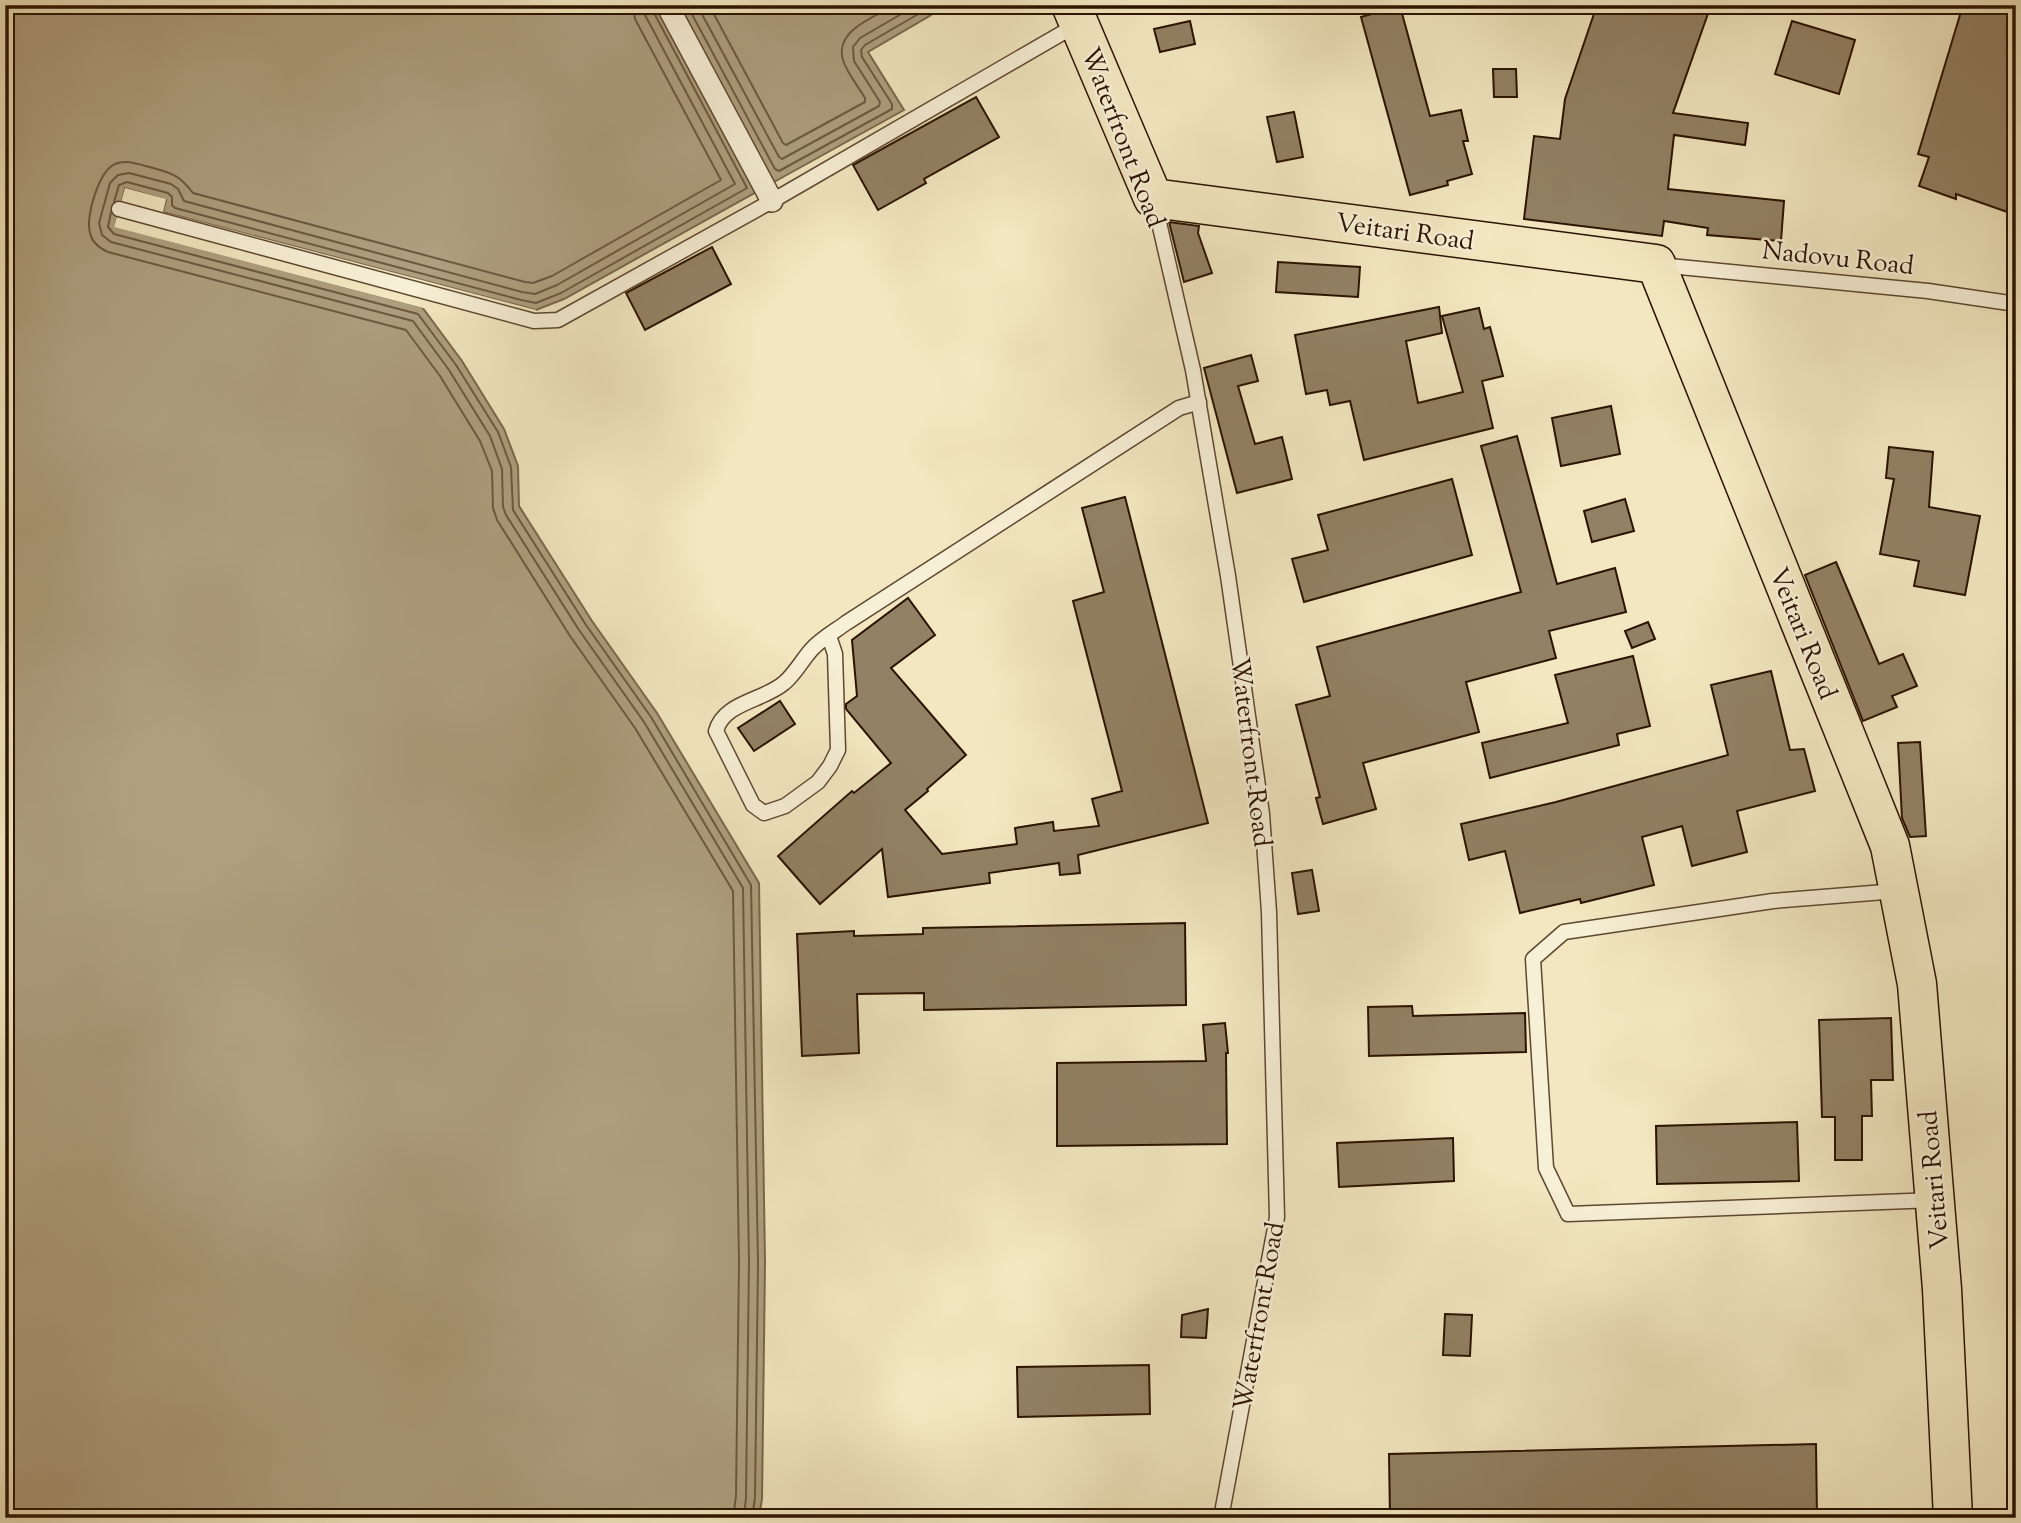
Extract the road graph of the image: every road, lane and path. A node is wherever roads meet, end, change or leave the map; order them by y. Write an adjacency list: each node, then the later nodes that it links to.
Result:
1 (667, 5): 4 (street)
2 (1076, 14): 3 (main road, Waterfront Road); 4 (lane)
3 (1153, 198): 6 (main road, Veitari Road); 8 (lane, Waterfront Road)
4 (772, 201): 5 (lane)
5 (119, 209)
6 (1656, 264): 7 (lane, Nadovu Road); 10 (main road, Veitari Road)
7 (2016, 304)
8 (1199, 402): 9 (lane); 12 (lane, Waterfront Road)
9 (829, 636): 9 (lane)
10 (1898, 890): 11 (main road, Veitari Road); 11 (lane)
11 (1935, 1200): 13 (main road, Veitari Road)
12 (1221, 1518)
13 (1952, 1518)

